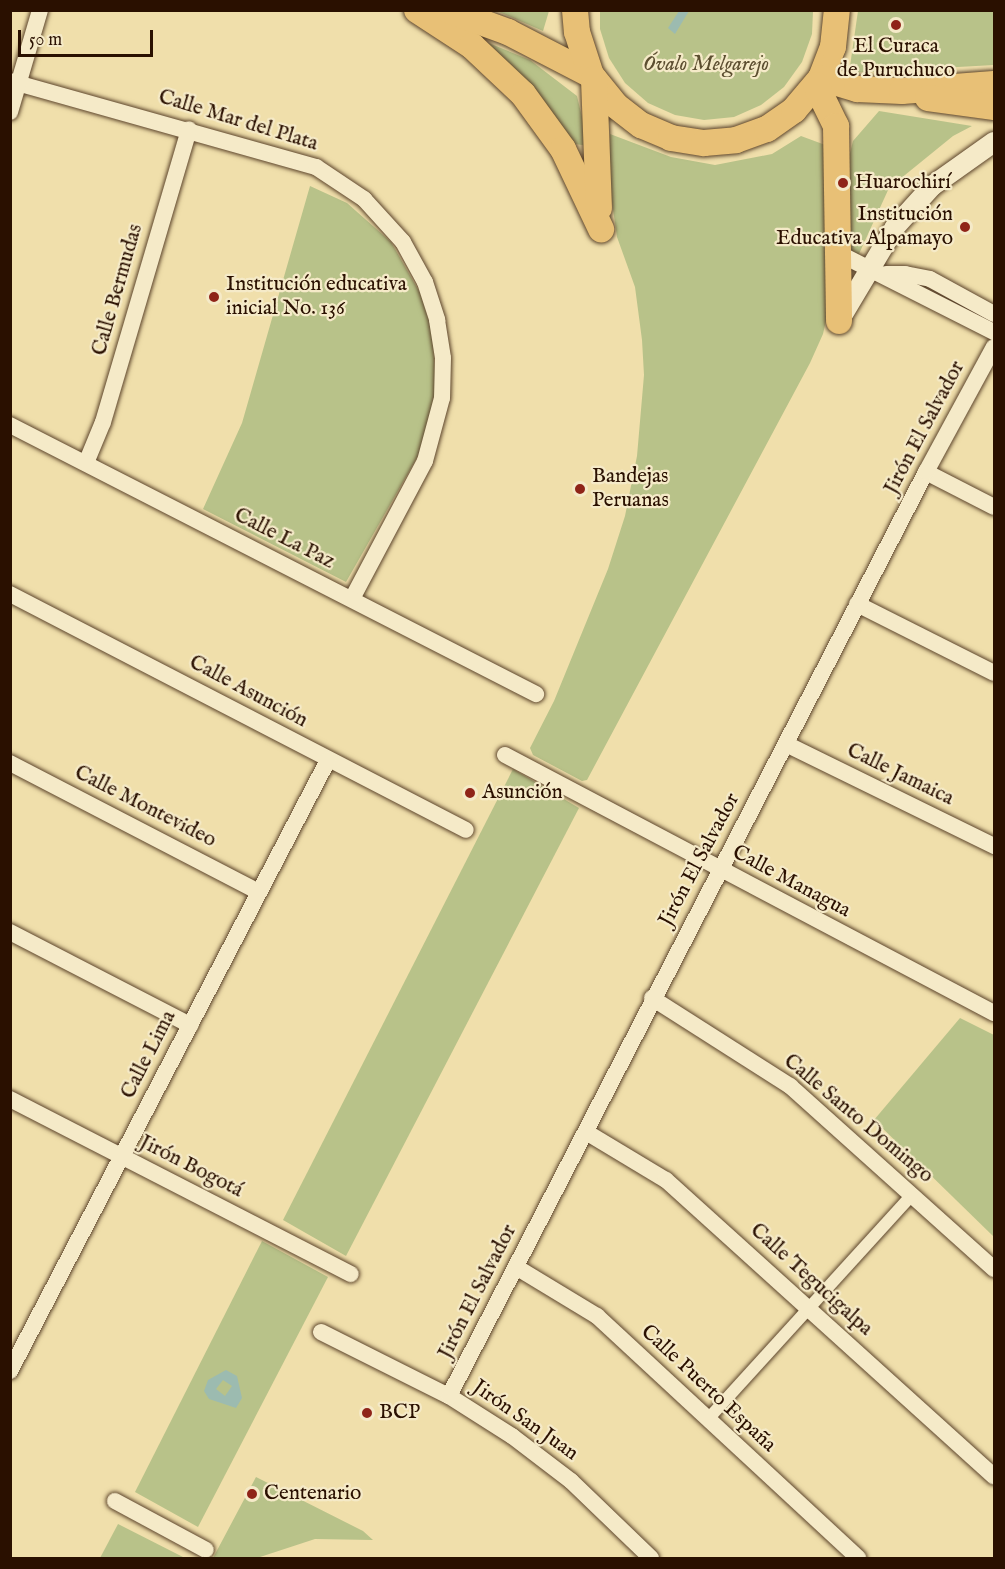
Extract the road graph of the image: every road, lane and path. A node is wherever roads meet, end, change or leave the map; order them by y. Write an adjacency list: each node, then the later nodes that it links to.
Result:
1 (40, 10): 8 (street)
2 (417, 10): 6 (main road)
3 (448, 10): 6 (main road)
4 (575, 10): 6 (main road)
5 (837, 10): 7 (main road)
6 (592, 77): 7 (main road)
7 (818, 81): 10 (main road); 15 (main road)
8 (15, 82): 12 (street); 13 (street, Calle Mar del Plata)
9 (994, 84): 10 (main road)
10 (902, 91): 11 (main road)
11 (994, 107)
12 (10, 112)
13 (189, 129): 22 (street, Calle Bermudas); 26 (street, Calle Mar del Plata)
14 (994, 142): 16 (street)
15 (838, 253): 16 (street); 18 (main road)
16 (878, 271): 17 (street); 18 (street); 19 (street)
17 (994, 314)
18 (839, 321)
19 (994, 332)
20 (994, 347): 23 (street, Jirón El Salvador)
21 (10, 424): 22 (street, Calle La Paz)
22 (86, 463): 26 (street, Calle La Paz)
23 (926, 472): 24 (street); 27 (street, Jirón El Salvador)
24 (994, 507)
25 (10, 594): 32 (street, Calle Asunción)
26 (352, 599): 29 (street, Calle La Paz)
27 (857, 604): 28 (street); 30 (street, Jirón El Salvador)
28 (994, 673)
29 (537, 694)
30 (786, 744): 35 (street, Calle Jamaica); 36 (street, Jirón El Salvador)
31 (505, 755): 36 (street, Calle Managua)
32 (328, 760): 34 (street, Calle Asunción); 37 (street, Calle Lima)
33 (10, 763): 37 (street, Calle Montevideo)
34 (466, 830)
35 (994, 846)
36 (720, 870): 39 (street, Jirón El Salvador); 40 (street, Calle Managua)
37 (259, 892): 41 (street, Calle Lima)
38 (10, 932): 41 (street)
39 (652, 998): 43 (street, Jirón El Salvador); 45 (street, Calle Santo Domingo)
40 (994, 1013)
41 (190, 1025): 44 (street, Calle Lima)
42 (10, 1099): 44 (street, Jirón Bogotá)
43 (586, 1132): 46 (street, Jirón El Salvador); 49 (street, Calle Tegucigalpa)
44 (122, 1156): 48 (street, Jirón Bogotá); 51 (street, Calle Lima)
45 (913, 1194): 47 (street, Calle Santo Domingo); 49 (street)
46 (516, 1267): 52 (street, Jirón El Salvador); 53 (street, Calle Puerto España)
47 (994, 1269)
48 (351, 1274)
49 (809, 1309): 53 (street); 54 (street, Calle Tegucigalpa)
50 (321, 1332): 52 (street, Jirón San Juan)
51 (10, 1371)
52 (449, 1396): 57 (street, Jirón San Juan)
53 (708, 1419): 58 (street, Calle Puerto España)
54 (994, 1476)
55 (115, 1501): 56 (street)
56 (206, 1550)
57 (651, 1558)
58 (858, 1558)

